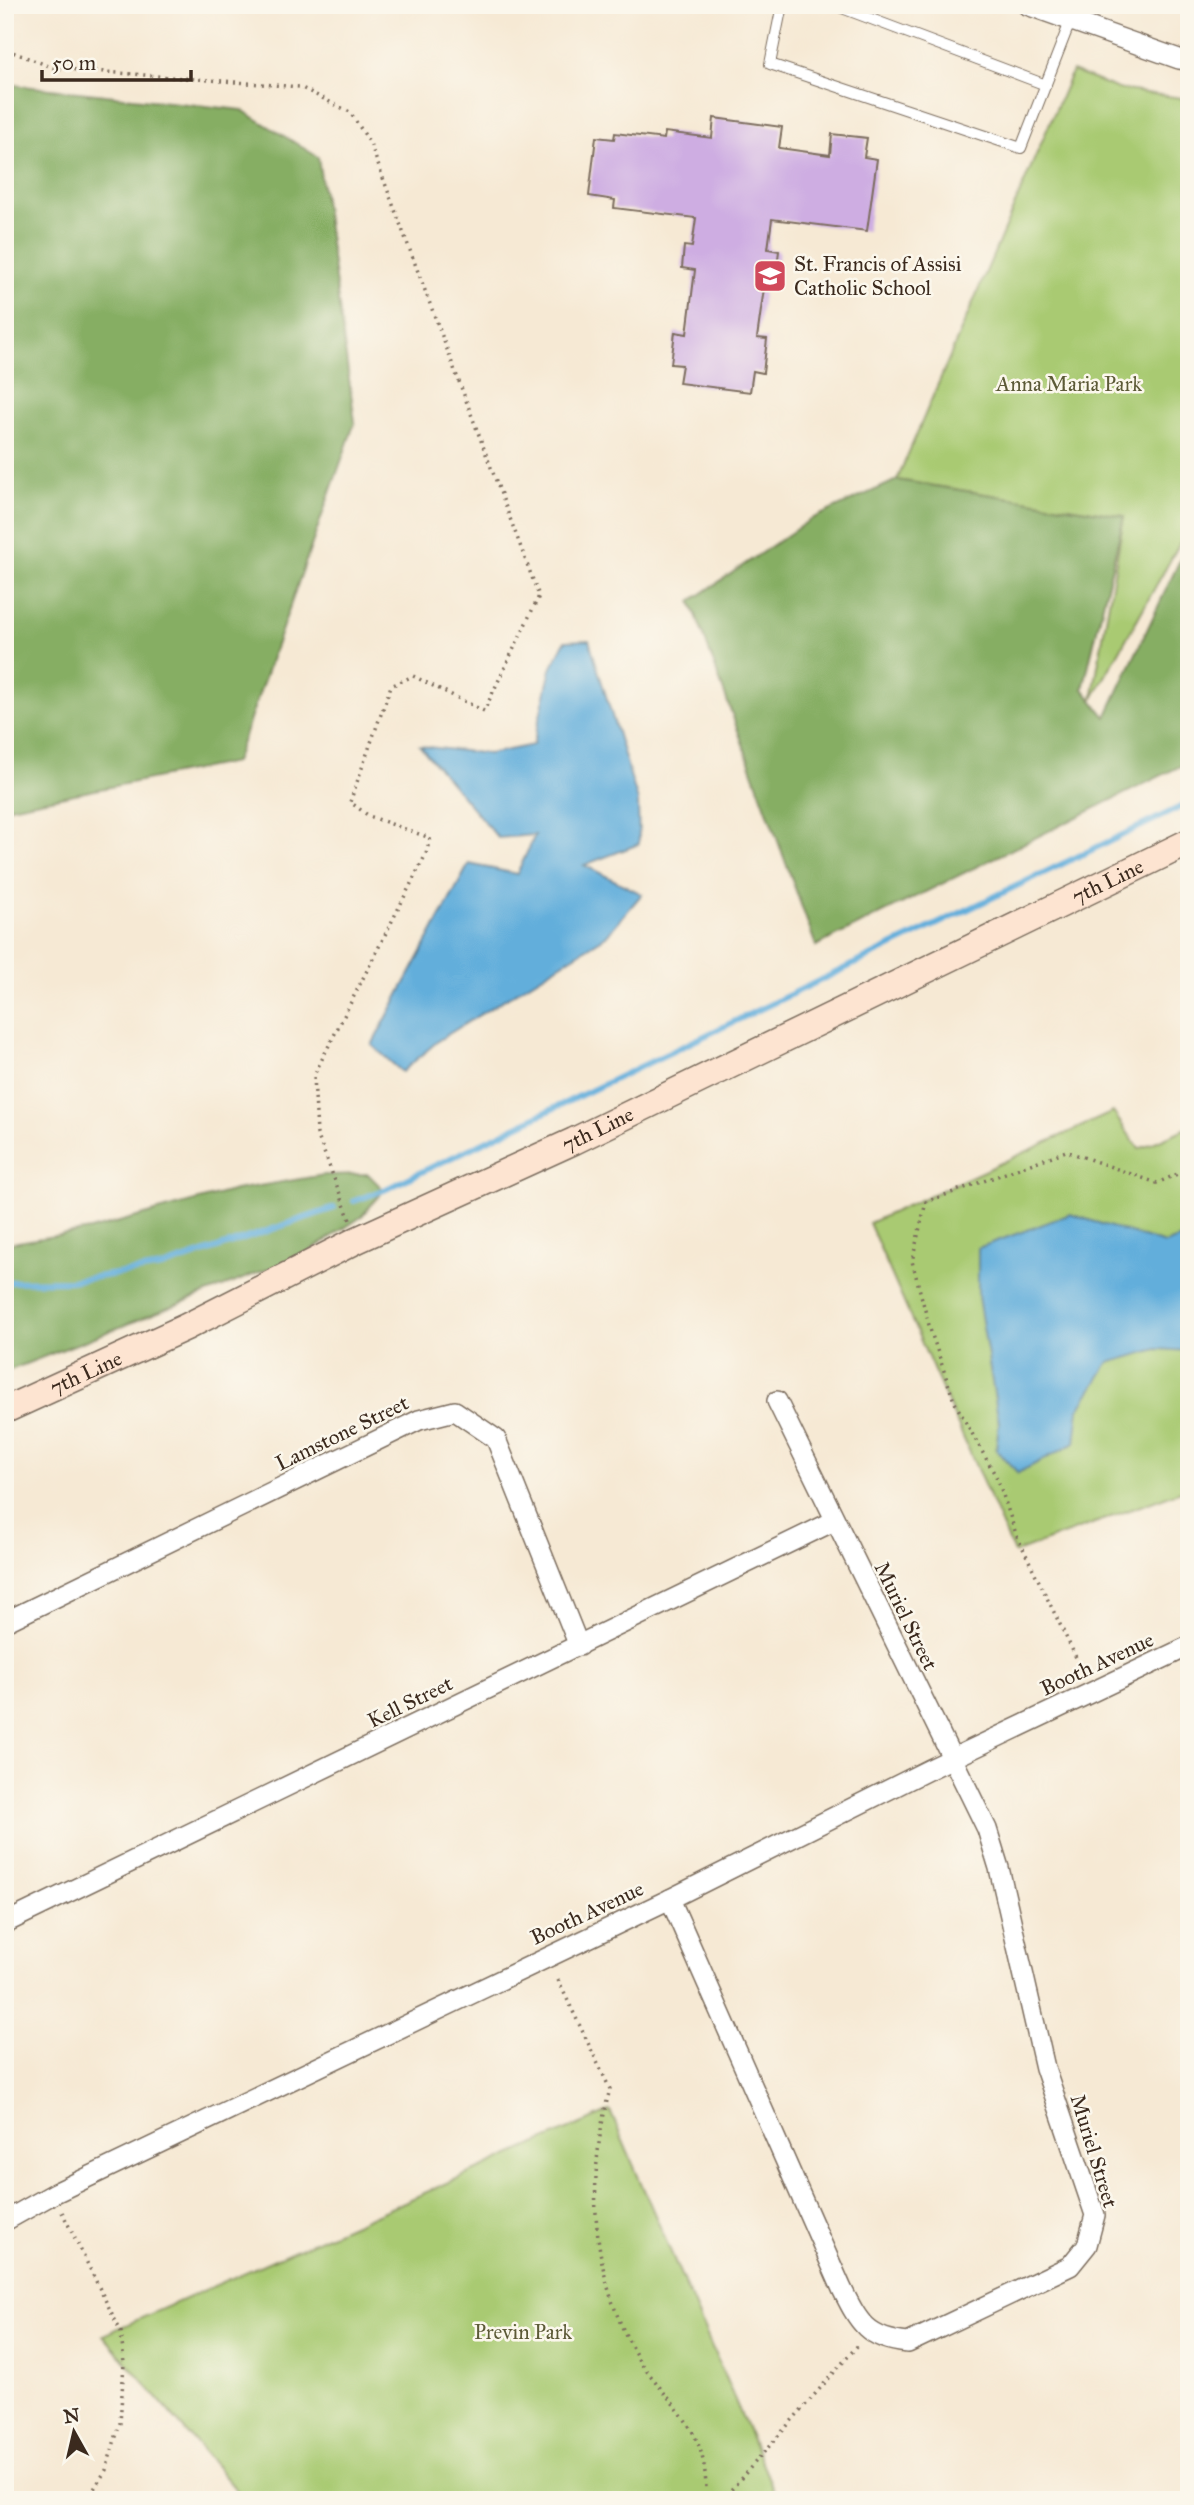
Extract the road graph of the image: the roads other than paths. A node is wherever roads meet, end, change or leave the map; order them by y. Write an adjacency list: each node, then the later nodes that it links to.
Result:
1 (782, 5): 6 (lane)
2 (834, 5): 6 (lane)
3 (1027, 5): 4 (street)
4 (1074, 14): 5 (street); 6 (lane)
5 (1189, 60)
6 (1046, 85)
7 (1189, 842): 9 (street, 7th Line)
8 (777, 1401): 10 (street, Muriel Street)
9 (5, 1410)
10 (834, 1521): 12 (street, Kell Street); 14 (street, Muriel Street)
11 (5, 1622): 12 (street, Lamstone Street)
12 (579, 1646): 16 (street, Kell Street)
13 (1189, 1646): 14 (street, Booth Avenue)
14 (953, 1758): 15 (street, Booth Avenue); 15 (street, Muriel Street)
15 (670, 1899): 17 (street, Booth Avenue)
16 (5, 1923)
17 (5, 2221)

